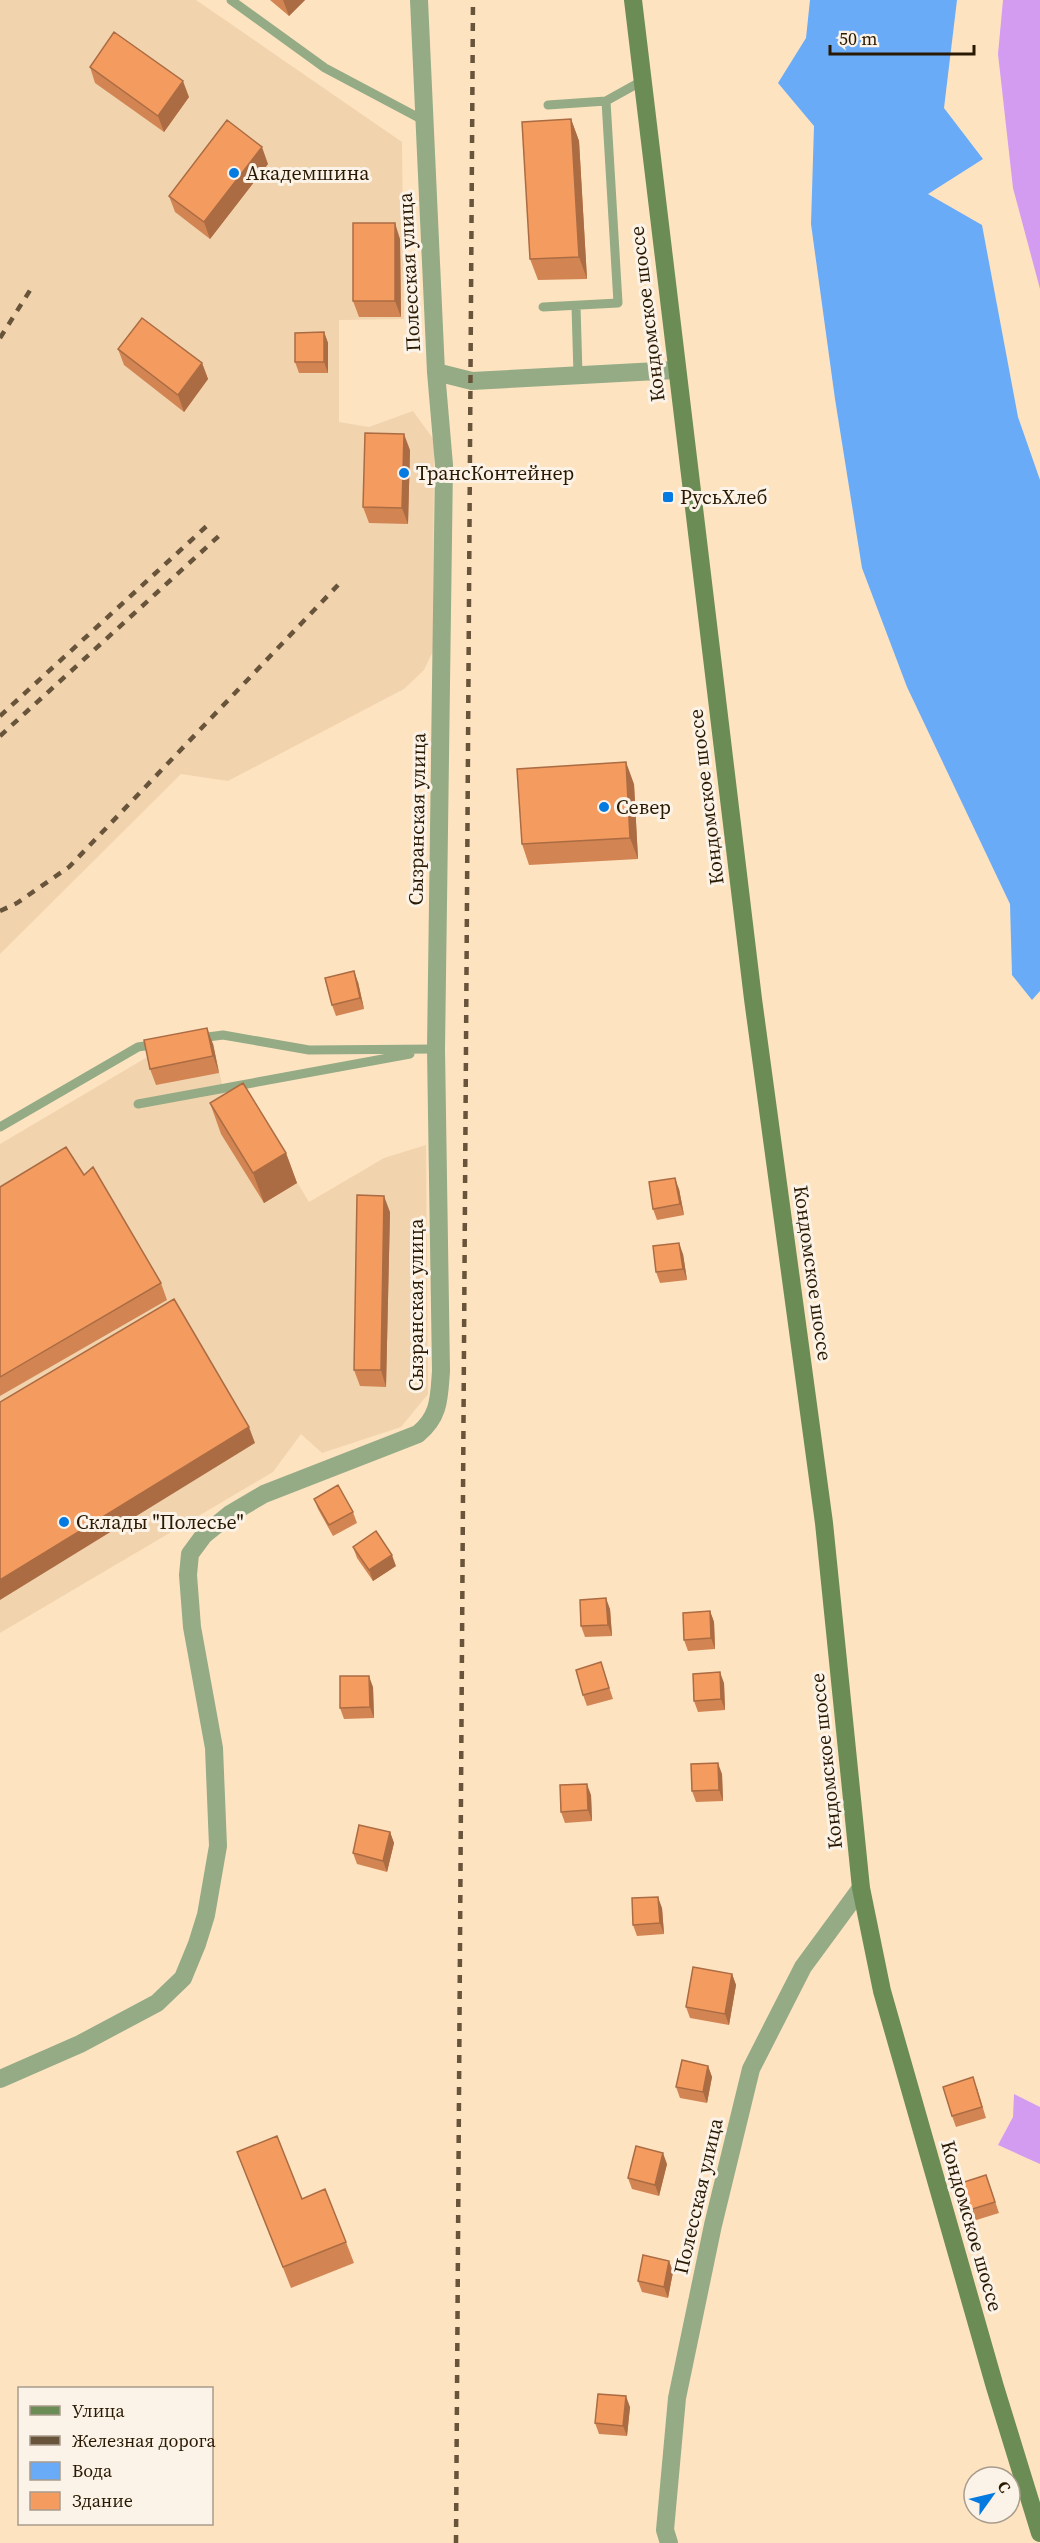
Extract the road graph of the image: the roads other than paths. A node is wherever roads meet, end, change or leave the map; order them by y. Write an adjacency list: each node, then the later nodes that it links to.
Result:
1 (231, 0): 7 (lane)
2 (419, 0): 7 (street, Полесская улица)
3 (633, 0): 4 (street, Кондомское шоссе)
4 (642, 81): 5 (lane); 10 (street, Кондомское шоссе)
5 (606, 101): 6 (lane); 8 (lane)
6 (548, 105)
7 (423, 120): 11 (street, Полесская улица)
8 (576, 306): 9 (lane); 12 (lane)
9 (543, 307)
10 (676, 370): 12 (street, Полесская улица); 18 (street, Кондомское шоссе)
11 (436, 372): 12 (street, Полесская улица); 15 (street, Сызранская улица)
12 (578, 375)
13 (191, 1039): 15 (lane)
14 (170, 1042): 17 (lane)
15 (436, 1049): 16 (lane); 19 (street, Сызранская улица)
16 (138, 1104)
17 (0, 1127)
18 (861, 1888): 20 (street, Кондомское шоссе); 21 (street, Полесская улица)
19 (0, 2079)
20 (1040, 2533)
21 (669, 2543)

